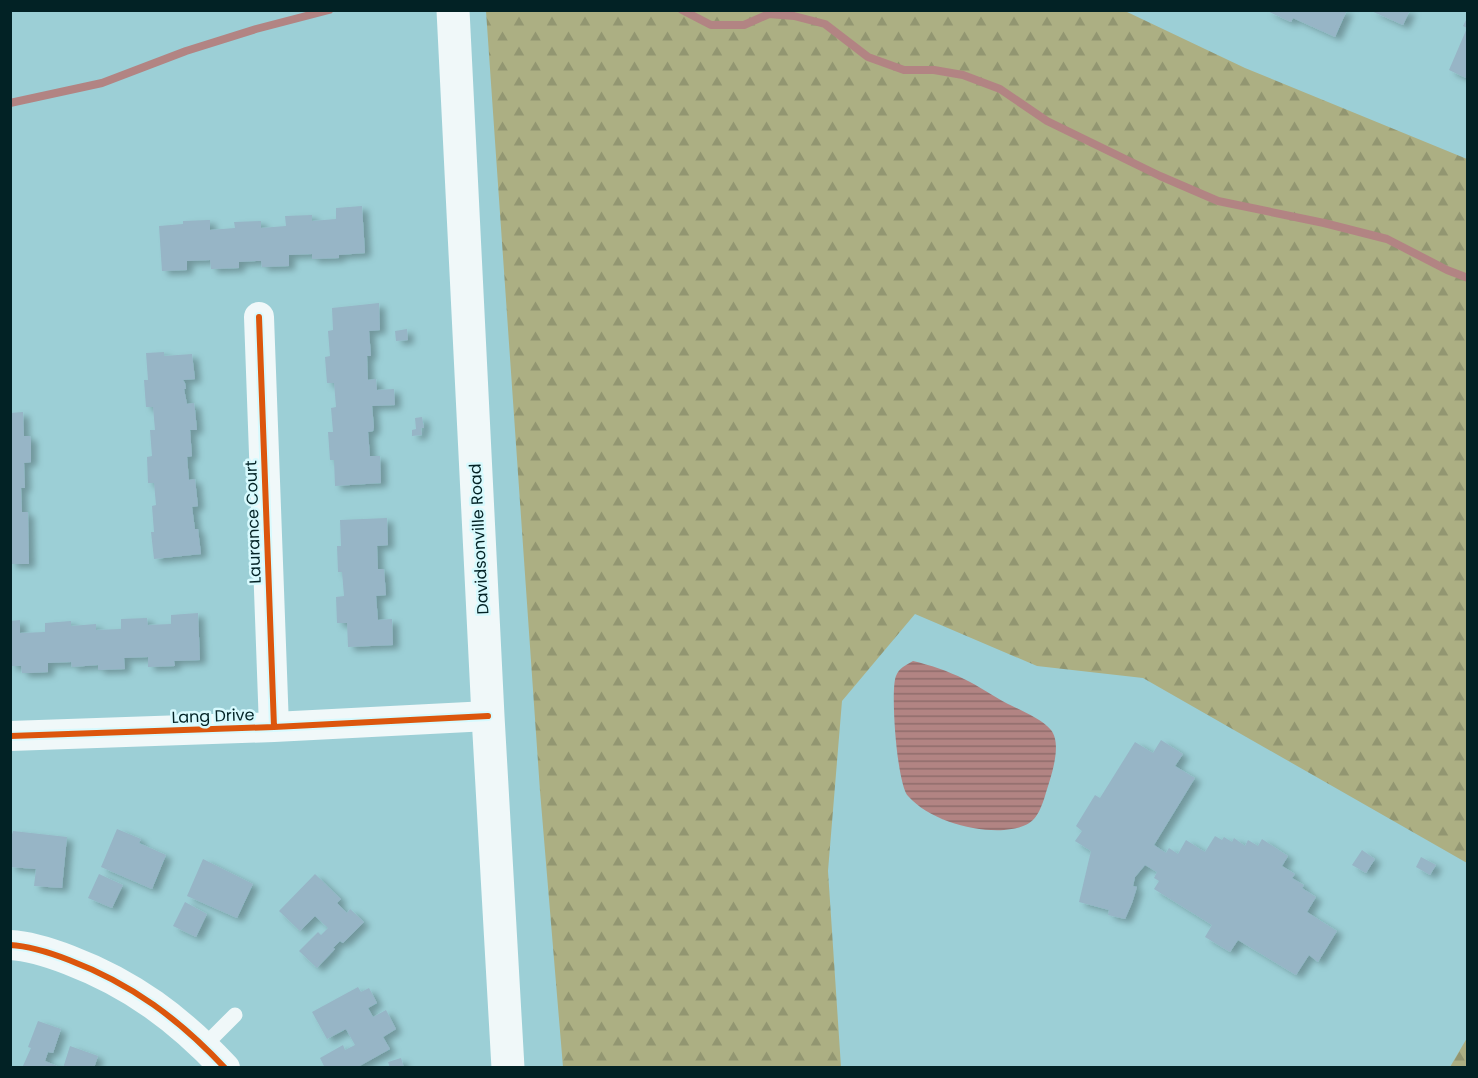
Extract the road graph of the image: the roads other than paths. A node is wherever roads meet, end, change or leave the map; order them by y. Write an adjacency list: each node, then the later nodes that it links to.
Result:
1 (453, 10): 3 (main road, Davidsonville Road)
2 (259, 317): 4 (street, Laurance Court)
3 (488, 716): 4 (street, Lang Drive); 10 (main road, Davidsonville Road)
4 (274, 727): 5 (street, Lang Drive)
5 (10, 736)
6 (10, 945): 8 (street)
7 (235, 1015): 8 (lane)
8 (204, 1046): 9 (street)
9 (225, 1068)
10 (508, 1068)

